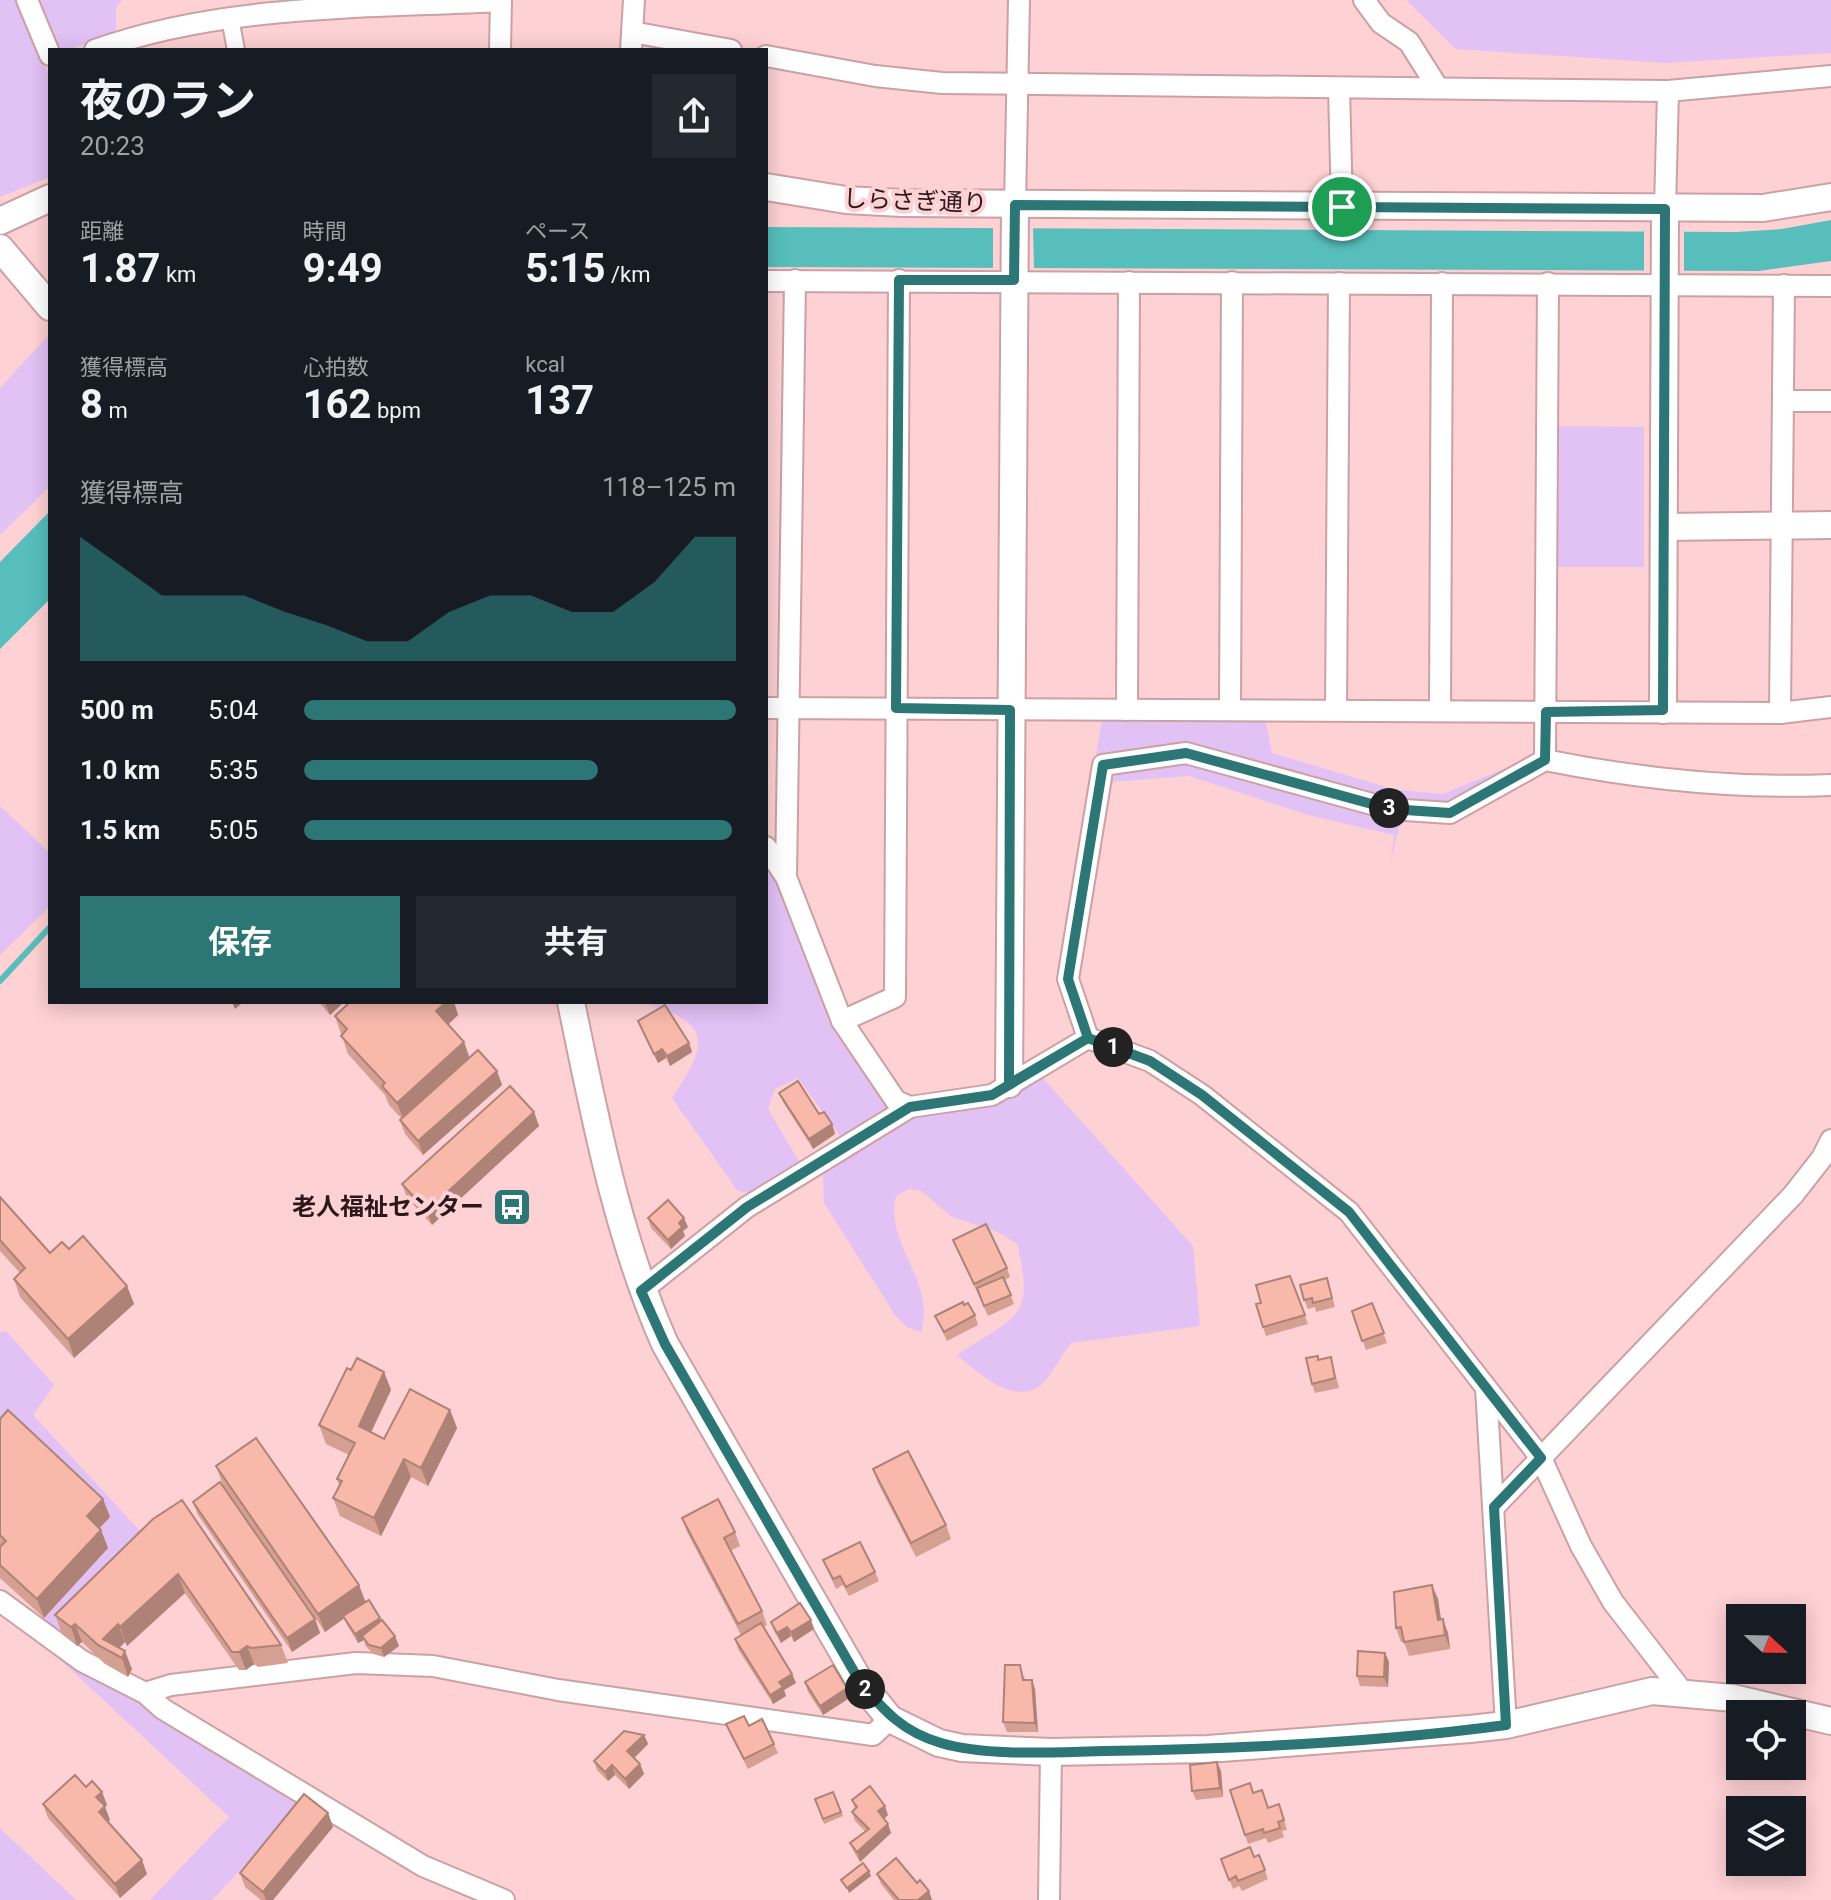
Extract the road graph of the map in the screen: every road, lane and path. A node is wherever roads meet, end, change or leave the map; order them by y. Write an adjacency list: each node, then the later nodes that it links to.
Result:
1 (27, 0): 12 (street)
2 (501, 0): 6 (street); 10 (street)
3 (634, 0): 7 (street)
4 (1019, 0): 15 (street)
5 (1364, 0): 17 (street)
6 (232, 12): 8 (street); 9 (street)
7 (632, 41): 11 (street)
8 (102, 48)
9 (236, 48)
10 (500, 48)
11 (709, 48)
12 (48, 50)
13 (768, 56): 15 (street)
14 (1831, 76): 18 (street)
15 (1017, 84): 16 (street); 23 (street)
16 (1339, 88): 17 (street); 22 (street)
17 (1438, 88): 18 (street)
18 (1668, 91): 24 (street)
19 (768, 187): 23 (street, しらさぎ通り)
20 (1831, 197): 24 (street, しらさぎ通り)
21 (48, 199): 25 (street)
22 (1342, 207): 23 (street, しらさぎ通り); 24 (street, しらさぎ通り)
23 (1014, 216): 27 (street)
24 (1665, 218): 28 (street)
25 (0, 221)
26 (0, 248): 39 (street)
27 (1014, 274): 30 (street); 32 (street); 49 (street)
28 (1665, 278): 36 (street); 37 (street); 44 (street)
29 (795, 280): 30 (street); 31 (street); 48 (street)
30 (899, 280): 47 (street)
31 (768, 281)
32 (1129, 282): 33 (street); 50 (street)
33 (1232, 282): 34 (street); 51 (street)
34 (1339, 283): 35 (street); 52 (street)
35 (1442, 283): 36 (street); 53 (street)
36 (1548, 283): 55 (street)
37 (1784, 285): 38 (street); 40 (street)
38 (1831, 286)
39 (48, 305)
40 (1784, 401): 41 (street); 43 (street)
41 (1831, 401)
42 (1831, 525): 43 (street)
43 (1783, 526): 44 (street); 56 (street)
44 (1665, 527): 54 (street)
45 (1831, 707): 56 (street)
46 (768, 708): 48 (street)
47 (896, 708): 48 (street); 49 (street); 62 (street)
48 (791, 709): 60 (street)
49 (1010, 710): 50 (street); 64 (street)
50 (1127, 710): 51 (street)
51 (1230, 710): 52 (street)
52 (1336, 710): 53 (street)
53 (1440, 710): 55 (street)
54 (1663, 710): 55 (street); 56 (street)
55 (1546, 712): 57 (street)
56 (1780, 713)
57 (1545, 760): 58 (street); 63 (street)
58 (1831, 785)
59 (768, 850): 60 (street)
60 (786, 877): 62 (street)
61 (571, 1004): 67 (street)
62 (842, 1021): 65 (street)
63 (1088, 1038): 64 (street); 68 (street)
64 (1009, 1084): 65 (street)
65 (910, 1107): 67 (street)
66 (1831, 1140): 69 (street)
67 (641, 1291): 74 (street)
68 (1486, 1388): 69 (street); 70 (street)
69 (1541, 1458): 70 (street); 72 (street)
70 (1494, 1507): 76 (street)
71 (0, 1601): 73 (street)
72 (1682, 1691): 75 (street); 76 (street)
73 (145, 1693): 74 (street); 78 (street)
74 (890, 1719): 77 (street)
75 (1831, 1721)
76 (1506, 1725): 77 (street)
77 (1051, 1752): 79 (street)
78 (504, 1900)
79 (1049, 1900)

